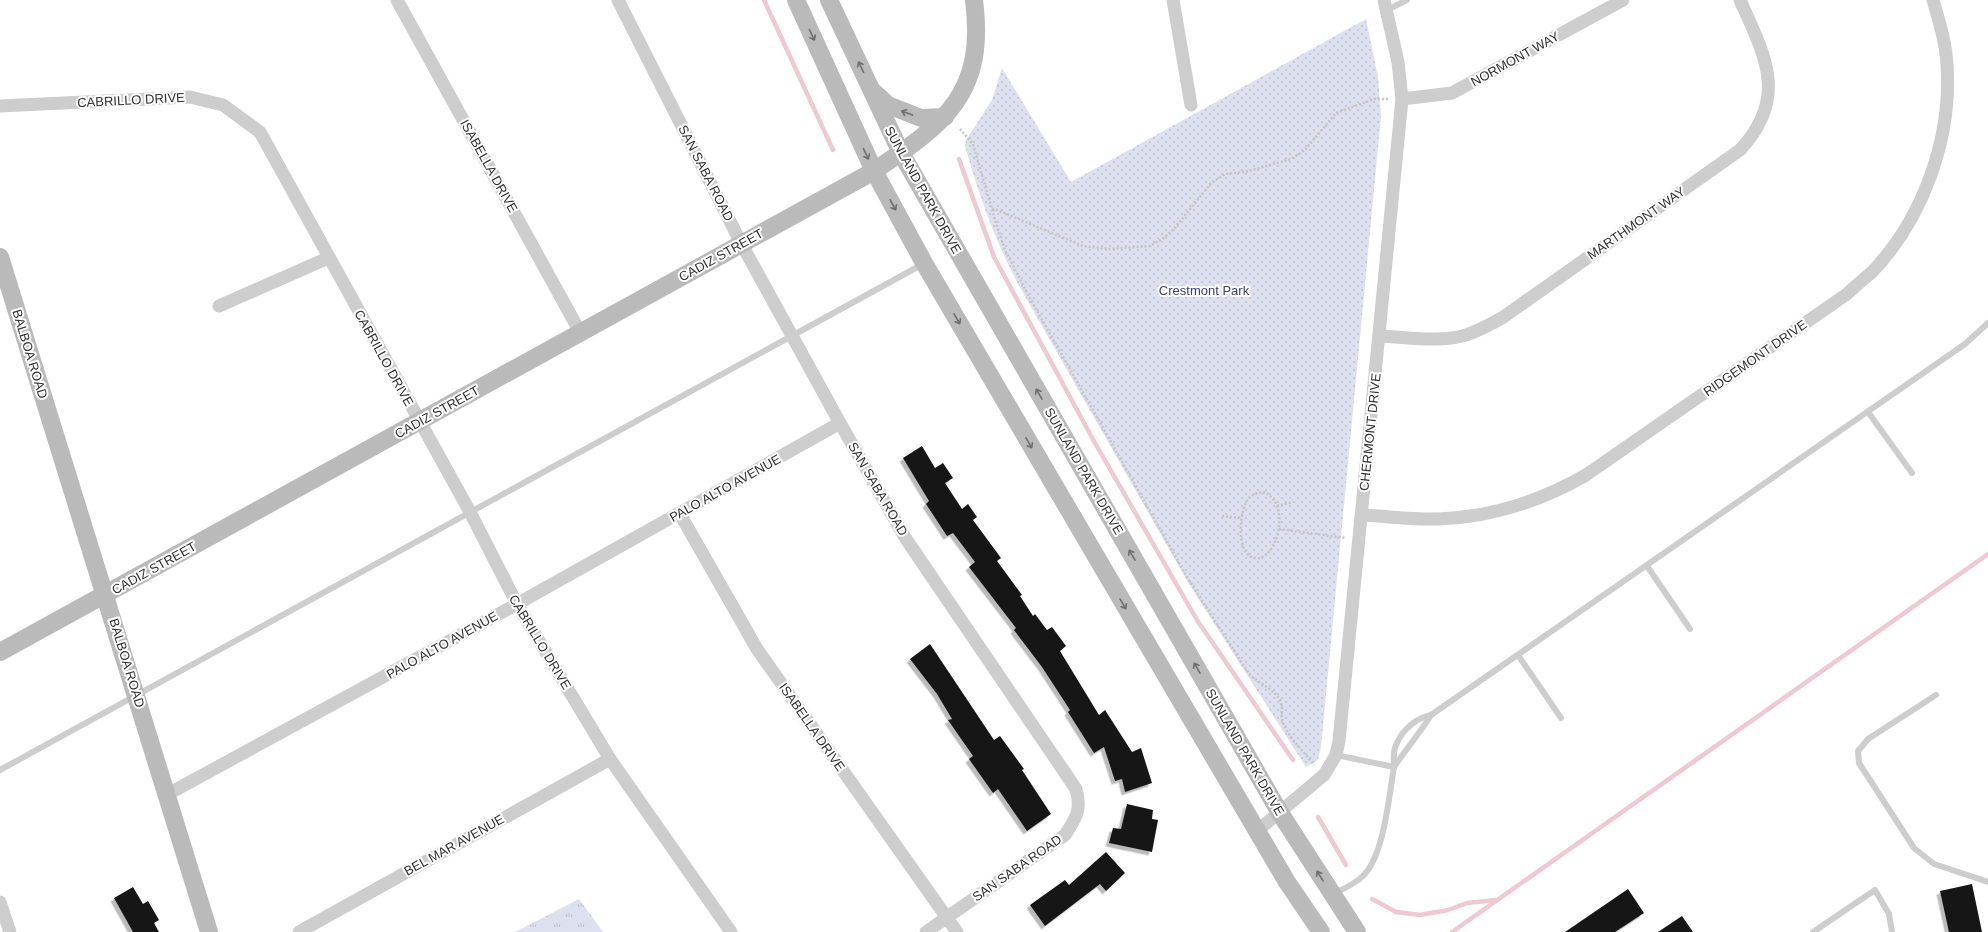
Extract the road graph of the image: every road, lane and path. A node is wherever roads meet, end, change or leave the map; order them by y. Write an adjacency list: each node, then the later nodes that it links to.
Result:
1 (397, 0): 27 (street, ISABELLA DRIVE)
2 (618, 0): 21 (street, SAN SABA ROAD)
3 (796, 0): 19 (main road, one-way to 19)
4 (829, 0): 12 (main road, SUNLAND PARK DRIVE, one-way to 4)
5 (974, 0): 16 (main road, CADIZ STREET)
6 (1173, 0): 14 (street)
7 (1407, 0): 11 (lane)
8 (1623, 0): 13 (street, NORMONT WAY)
9 (1740, 0): 29 (street, MARTHMONT WAY)
10 (1933, 0): 38 (street, RIDGEMONT DRIVE)
11 (1386, 5): 13 (street, CHERMONT DRIVE)
12 (871, 90): 16 (main road, one-way to 12); 18 (main road, SUNLAND PARK DRIVE)
13 (1402, 98): 20 (path); 29 (street, CHERMONT DRIVE)
14 (1191, 105)
15 (0, 106): 23 (street, CABRILLO DRIVE)
16 (945, 117): 18 (main road, CADIZ STREET)
17 (960, 129): 20 (path)
18 (901, 153): 19 (main road, CADIZ STREET); 59 (main road, SUNLAND PARK DRIVE, one-way to 18)
19 (874, 171): 21 (main road, CADIZ STREET); 24 (main road, one-way to 24)
20 (992, 210): 55 (path)
21 (741, 243): 27 (main road, CADIZ STREET); 28 (street, SAN SABA ROAD)
22 (0, 257): 44 (main road, BALBOA ROAD)
23 (328, 258): 25 (street); 31 (street, CABRILLO DRIVE)
24 (924, 263): 28 (lane); 60 (main road, one-way to 60)
25 (219, 306)
26 (1988, 323): 30 (lane)
27 (580, 332): 31 (main road, CADIZ STREET)
28 (792, 336): 32 (street, SAN SABA ROAD); 36 (lane)
29 (1380, 336): 38 (street, CHERMONT DRIVE)
30 (1868, 412): 33 (lane); 43 (lane)
31 (420, 421): 36 (street, CABRILLO DRIVE); 44 (main road, CADIZ STREET)
32 (840, 423): 37 (street, PALO ALTO AVENUE); 64 (street, SAN SABA ROAD)
33 (1912, 473)
34 (1293, 502): 35 (path)
35 (1278, 506): 40 (path); 41 (path)
36 (470, 512): 45 (street, CABRILLO DRIVE); 49 (lane)
37 (680, 514): 45 (street, PALO ALTO AVENUE); 64 (street, ISABELLA DRIVE)
38 (1362, 515): 42 (street, CHERMONT DRIVE)
39 (1222, 516): 40 (path)
40 (1242, 518): 41 (path)
41 (1279, 528): 42 (path)
42 (1360, 540): 53 (street, CHERMONT DRIVE)
43 (1646, 566): 46 (lane); 48 (lane)
44 (106, 595): 47 (main road, CADIZ STREET); 49 (main road, BALBOA ROAD)
45 (517, 604): 54 (street, CABRILLO DRIVE); 58 (street, PALO ALTO AVENUE)
46 (1690, 629)
47 (0, 652)
48 (1518, 655): 51 (lane); 52 (lane)
49 (137, 695): 57 (lane); 58 (main road, BALBOA ROAD)
50 (1936, 695): 61 (lane)
51 (1431, 715): 56 (lane); 56 (lane)
52 (1561, 718)
53 (1336, 755): 56 (lane); 59 (street, CHERMONT DRIVE)
54 (610, 759): 67 (street, BEL MAR AVENUE); 68 (street, CABRILLO DRIVE)
55 (1316, 767)
56 (1394, 767): 62 (lane)
57 (0, 770)
58 (168, 794): 66 (main road, BALBOA ROAD)
59 (1280, 813): 60 (street, CHERMONT DRIVE); 62 (main road, SUNLAND PARK DRIVE, one-way to 59)
60 (1257, 831): 71 (main road)
61 (1988, 882)
62 (1332, 895): 72 (main road, SUNLAND PARK DRIVE)
63 (0, 902): 65 (street)
64 (947, 918): 69 (street); 70 (street, ISABELLA DRIVE)
65 (10, 932)
66 (209, 932)
67 (299, 932)
68 (731, 932)
69 (926, 932)
70 (957, 932)
71 (1321, 932)
72 (1357, 932)
73 (1813, 932): 74 (lane)
74 (1892, 932)

